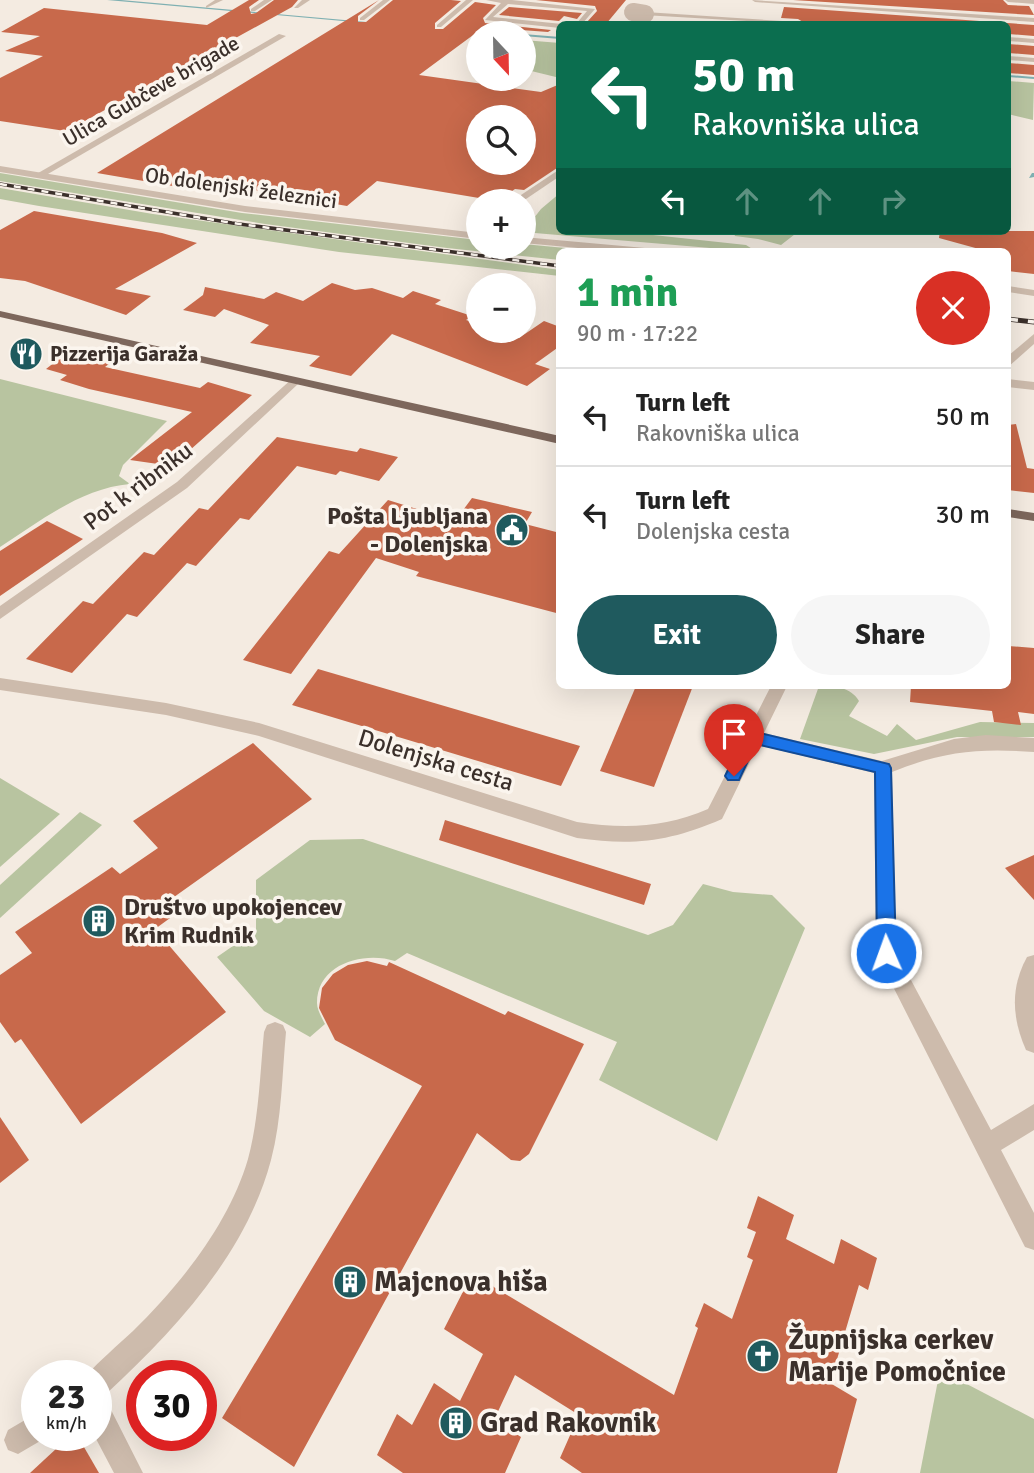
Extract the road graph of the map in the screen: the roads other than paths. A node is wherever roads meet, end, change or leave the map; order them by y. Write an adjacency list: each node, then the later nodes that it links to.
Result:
1 (219, 0): 11 (street)
2 (269, 0): 14 (street)
3 (307, 0): 12 (street)
4 (387, 0): 15 (street)
5 (470, 0): 19 (street)
6 (489, 0): 9 (street)
7 (755, 0): 16 (street)
8 (1008, 0): 10 (street)
9 (506, 2): 17 (street); 20 (street)
10 (1034, 2)
11 (208, 7)
12 (296, 7)
13 (635, 9): 18 (street)
14 (253, 10)
15 (362, 19)
16 (1034, 20)
17 (582, 21)
18 (752, 21)
19 (439, 26)
20 (556, 26)
21 (282, 36): 28 (street, Ulica Gubčeve brigade)
22 (1011, 39): 23 (street)
23 (1034, 41)
24 (1011, 58): 25 (street)
25 (1034, 60)
26 (0, 169): 28 (street, Ob dolenjski železnici)
27 (556, 175): 29 (street)
28 (38, 176): 30 (street, Ob dolenjski železnici)
29 (535, 189)
30 (466, 235)
31 (536, 241): 32 (street)
32 (612, 248)
33 (1011, 289): 34 (street)
34 (1034, 293)
35 (0, 314): 38 (main road)
36 (1034, 337): 37 (street)
37 (1011, 360)
38 (293, 381): 41 (main road); 44 (street, Pot k ribniku)
39 (1011, 383): 40 (street)
40 (1034, 386)
41 (556, 439)
42 (1011, 513): 43 (main road)
43 (1034, 517)
44 (0, 614)
45 (0, 684): 47 (street, Dolenjska cesta)
46 (777, 689): 47 (street, Dolenjska cesta)
47 (752, 737): 49 (street)
48 (1034, 745): 49 (street)
49 (883, 768): 54 (street)
50 (1034, 964): 52 (street)
51 (275, 1032): 56 (street)
52 (1034, 1043)
53 (1034, 1116): 54 (street)
54 (987, 1144): 55 (street)
55 (1034, 1238)
56 (112, 1370)
57 (112, 1440): 58 (street)
58 (130, 1473)

